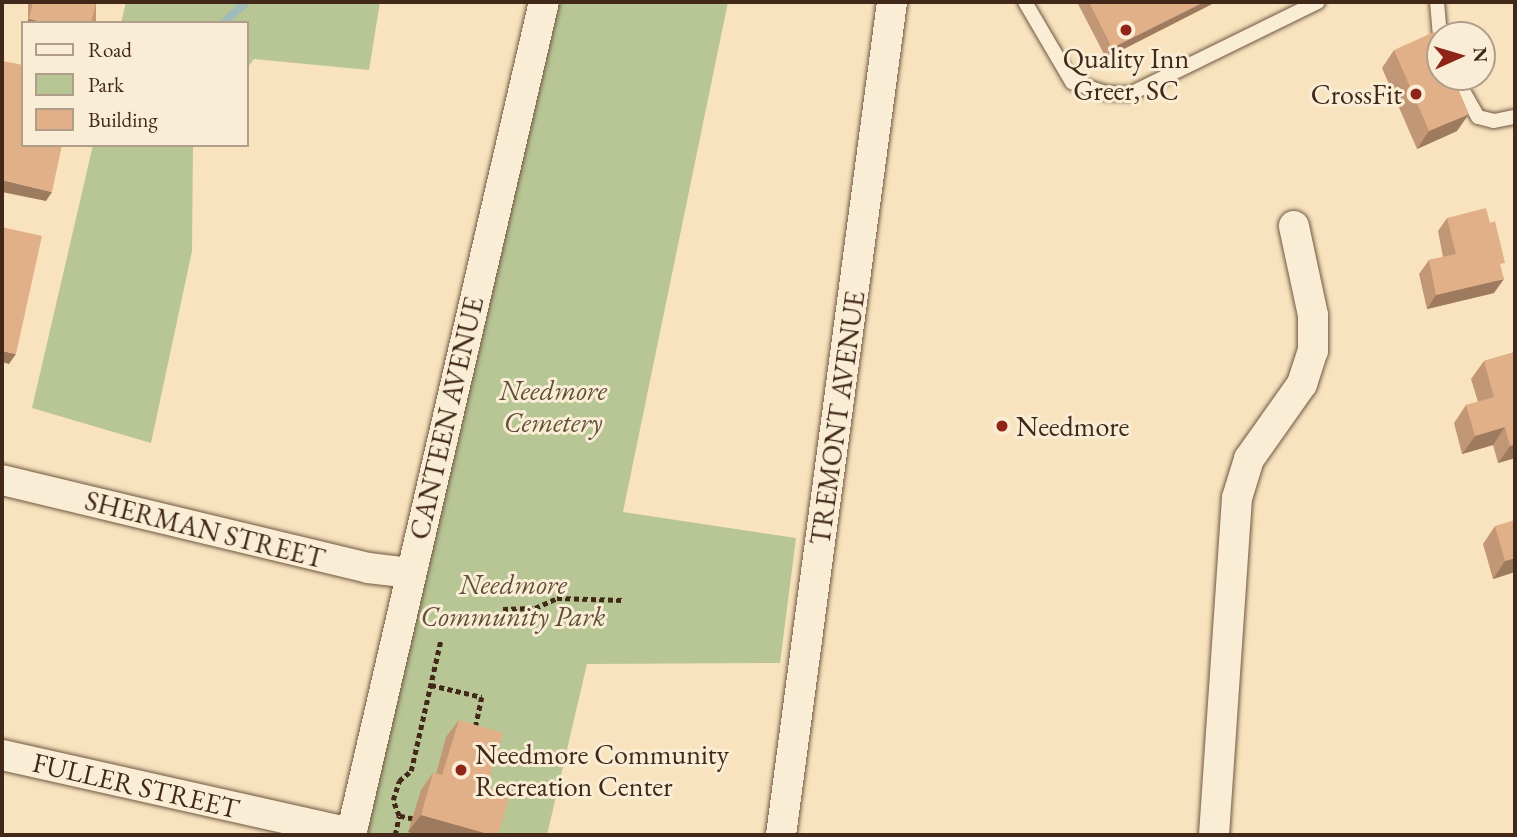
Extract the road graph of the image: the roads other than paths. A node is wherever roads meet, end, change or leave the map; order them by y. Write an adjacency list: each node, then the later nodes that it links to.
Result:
1 (544, 2): 11 (street, CANTEEN AVENUE)
2 (892, 2): 14 (street, TREMONT AVENUE)
3 (1026, 2): 4 (lane)
4 (1318, 2)
5 (1437, 2): 6 (lane)
6 (1439, 21)
7 (1462, 91): 8 (lane)
8 (1515, 117)
9 (1294, 226): 15 (street)
10 (2, 480): 11 (street, SHERMAN STREET)
11 (410, 573): 13 (street, CANTEEN AVENUE)
12 (2, 755): 13 (street, FULLER STREET)
13 (351, 834)
14 (781, 835)
15 (1214, 835)

